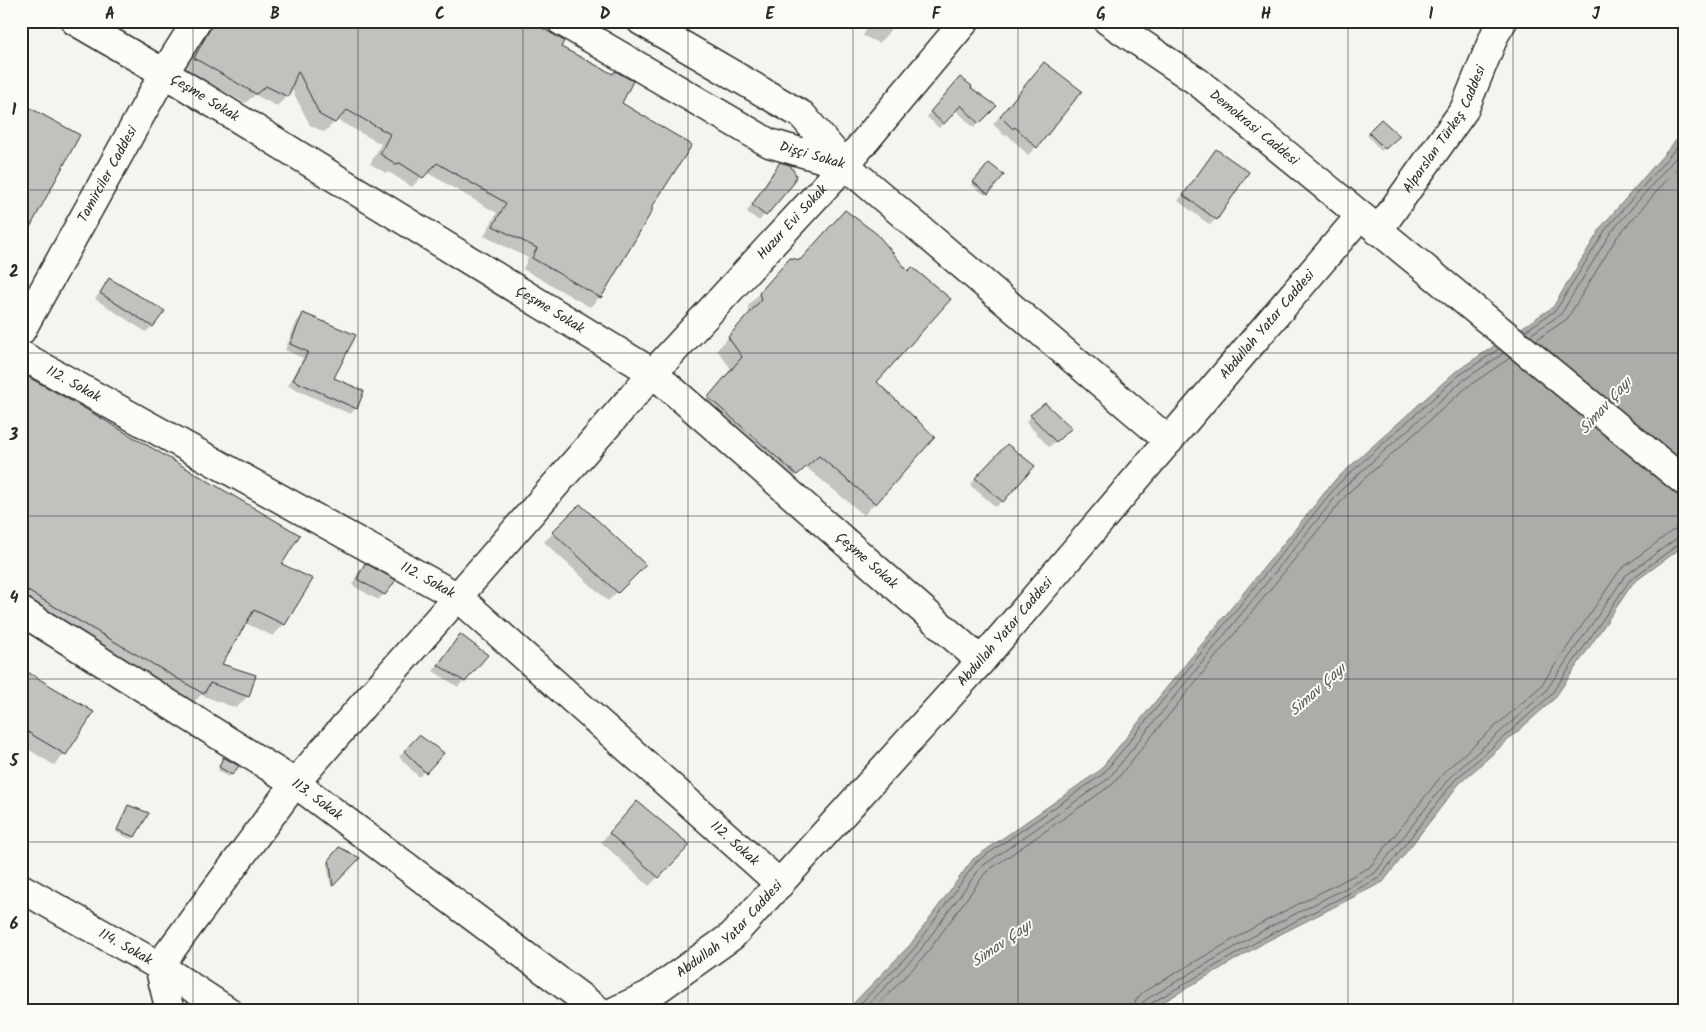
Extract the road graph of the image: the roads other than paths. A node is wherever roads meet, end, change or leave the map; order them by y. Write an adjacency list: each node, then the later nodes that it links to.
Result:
1 (75, 21): 8 (street, Çeşme Sokak)
2 (197, 21): 8 (street, Tamirciler Caddesi)
3 (561, 21): 9 (street, Dişçi Sokak)
4 (641, 21): 9 (street, Dişçi Sokak)
5 (965, 21): 9 (street, Huzur Evi Sokak)
6 (1108, 21): 10 (street, Demokrasi Caddesi)
7 (1503, 21): 10 (street, Alparslan Türkeş Caddesi)
8 (164, 73): 11 (street, Tamirciler Caddesi); 13 (street, Çeşme Sokak)
9 (845, 166): 13 (street, Huzur Evi Sokak); 14 (street)
10 (1377, 230): 14 (street, Abdullah Yatar Caddesi); 15 (street, Demokrasi Caddesi)
11 (21, 331)
12 (21, 355): 16 (street, 112. Sokak)
13 (653, 373): 16 (street, Huzur Evi Sokak); 18 (street, Çeşme Sokak)
14 (1169, 441): 18 (street, Abdullah Yatar Caddesi)
15 (1685, 482)
16 (458, 597): 19 (street, Huzur Evi Sokak); 20 (street, 112. Sokak)
17 (21, 611): 19 (street, 113. Sokak)
18 (981, 661): 20 (street, Abdullah Yatar Caddesi)
19 (295, 783): 22 (street, Huzur Evi Sokak); 25 (street, 113. Sokak)
20 (780, 884): 26 (street, Abdullah Yatar Caddesi)
21 (21, 888): 22 (street, 114. Sokak)
22 (159, 966): 23 (street); 24 (street, 114. Sokak)
23 (170, 1011)
24 (228, 1011)
25 (599, 1011)
26 (615, 1011)

